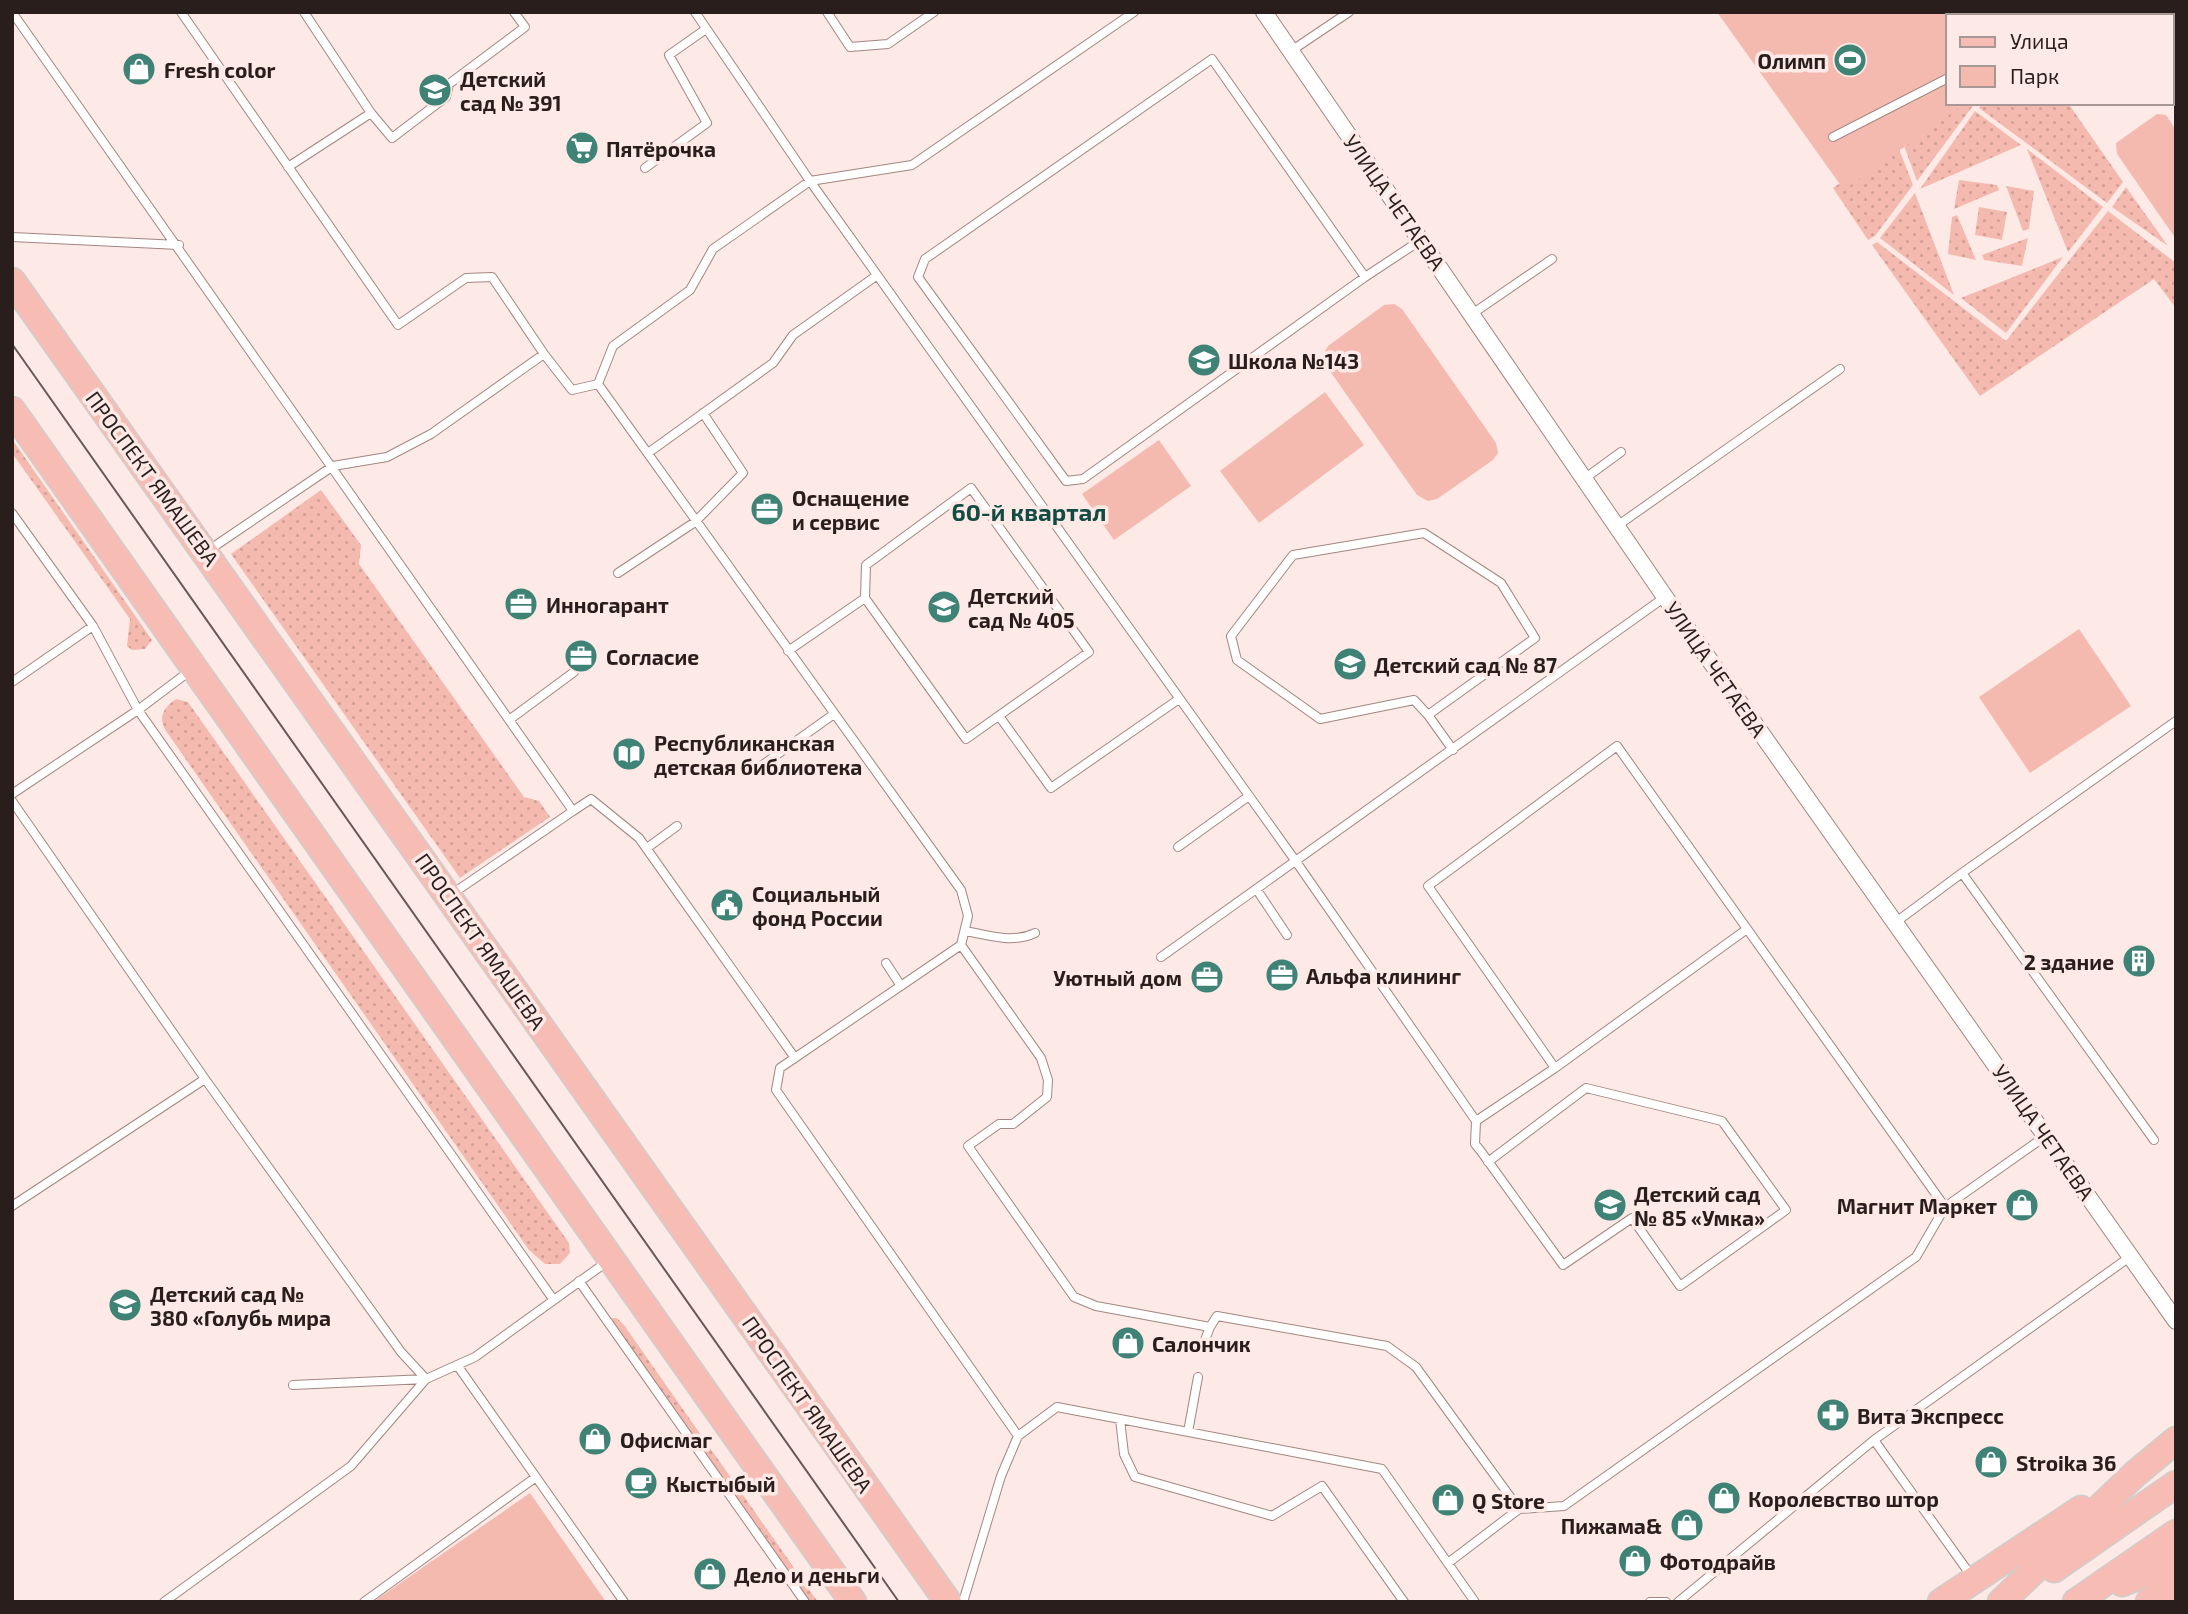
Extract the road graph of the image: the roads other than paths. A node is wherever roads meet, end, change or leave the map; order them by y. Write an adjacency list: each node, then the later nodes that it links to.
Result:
1 (12, 12): 21 (lane)
2 (181, 12): 16 (lane)
3 (304, 12): 14 (lane)
4 (514, 12): 14 (lane)
5 (695, 12): 11 (lane)
6 (827, 12): 7 (lane)
7 (934, 12)
8 (1134, 12): 18 (lane)
9 (1349, 12): 12 (lane)
10 (1265, 13): 12 (street, УЛИЦА ЧЕТАЕВА)
11 (706, 29): 17 (lane); 18 (lane)
12 (1292, 51): 20 (street, УЛИЦА ЧЕТАЕВА)
13 (1946, 79): 15 (lane)
14 (370, 113): 16 (lane)
15 (1833, 138)
16 (288, 167): 27 (lane)
17 (645, 168)
18 (810, 181): 23 (lane); 29 (lane)
19 (12, 237): 21 (lane)
20 (1421, 240): 24 (lane); 26 (street, УЛИЦА ЧЕТАЕВА)
21 (179, 246): 34 (lane)
22 (1552, 260): 26 (lane)
23 (876, 276): 31 (lane); 48 (lane)
24 (1365, 277): 24 (lane)
25 (12, 281): 39 (main road, ПРОСПЕКТ ЯМАШЕВА)
26 (1472, 314): 35 (street, УЛИЦА ЧЕТАЕВА)
27 (544, 354): 29 (lane); 34 (lane)
28 (1840, 369): 38 (lane)
29 (598, 384): 33 (lane)
30 (12, 410): 45 (main road)
31 (703, 414): 33 (lane); 37 (lane)
32 (1621, 452): 35 (lane)
33 (648, 453): 37 (lane)
34 (333, 466): 39 (lane); 53 (lane)
35 (1584, 479): 38 (street, УЛИЦА ЧЕТАЕВА)
36 (12, 513): 43 (lane)
37 (695, 522): 40 (lane); 44 (lane)
38 (1617, 526): 41 (street, УЛИЦА ЧЕТАЕВА)
39 (206, 552): 67 (main road, ПРОСПЕКТ ЯМАШЕВА)
40 (618, 573)
41 (1665, 597): 55 (lane); 68 (street, УЛИЦА ЧЕТАЕВА)
42 (864, 598): 44 (lane); 52 (lane); 52 (lane)
43 (93, 626): 47 (lane); 49 (lane)
44 (788, 651): 50 (lane)
45 (195, 667): 49 (lane); 87 (main road)
46 (574, 672): 53 (lane)
47 (12, 682)
48 (1179, 699): 52 (lane); 58 (lane)
49 (138, 710): 57 (lane); 89 (lane)
50 (834, 714): 56 (lane); 70 (lane)
51 (1428, 715): 51 (lane); 55 (lane)
52 (999, 716)
53 (509, 720): 60 (lane)
54 (2176, 721): 65 (lane)
55 (1453, 750): 64 (lane)
56 (761, 766)
57 (12, 794)
58 (1249, 796): 62 (lane); 64 (lane)
59 (12, 801): 79 (lane)
60 (573, 811): 63 (lane); 67 (lane)
61 (677, 826): 63 (lane)
62 (1178, 847)
63 (646, 848): 77 (lane)
64 (1297, 863): 66 (lane); 80 (lane)
65 (1962, 873): 68 (lane); 82 (lane)
66 (1257, 890): 72 (lane); 74 (lane)
67 (450, 896): 117 (main road, ПРОСПЕКТ ЯМАШЕВА)
68 (1896, 922): 81 (street, УЛИЦА ЧЕТАЕВА)
69 (1747, 929): 78 (lane); 78 (lane); 85 (lane)
70 (965, 931): 71 (lane); 73 (lane)
71 (1035, 933)
72 (1287, 935)
73 (961, 945): 76 (lane); 91 (lane)
74 (1161, 957)
75 (886, 963): 76 (lane)
76 (901, 986): 77 (lane)
77 (795, 1058): 99 (lane)
78 (1555, 1068): 80 (lane)
79 (205, 1079): 84 (lane); 95 (lane)
80 (1476, 1121): 83 (lane)
81 (2047, 1135): 85 (lane); 86 (street, УЛИЦА ЧЕТАЕВА)
82 (2154, 1140)
83 (1488, 1162): 83 (lane)
84 (12, 1206)
85 (1945, 1208): 105 (lane)
86 (2131, 1256): 90 (street, УЛИЦА ЧЕТАЕВА); 100 (lane)
87 (610, 1259): 88 (lane); 116 (main road)
88 (579, 1281): 89 (lane); 115 (lane)
89 (553, 1298): 93 (lane)
90 (2176, 1321)
91 (1210, 1327): 92 (lane); 105 (lane)
92 (1203, 1345)
93 (457, 1365): 95 (lane); 103 (lane)
94 (1198, 1377): 98 (lane)
95 (426, 1379): 96 (lane); 112 (lane)
96 (293, 1385)
97 (1120, 1419): 98 (lane); 99 (lane); 119 (lane)
98 (1188, 1432): 108 (lane)
99 (1018, 1436): 118 (lane)
100 (1874, 1440): 109 (lane); 123 (lane)
101 (2176, 1440): 102 (main road)
102 (2135, 1474): 109 (main road); 125 (main road)
103 (536, 1477): 113 (lane); 114 (lane)
104 (2176, 1484): 126 (main road)
105 (1519, 1509): 108 (lane)
106 (2176, 1533): 111 (main road)
107 (2176, 1561): 111 (main road)
108 (1448, 1563): 120 (lane)
109 (1973, 1579): 124 (main road)
110 (2176, 1583): 127 (main road)
111 (2077, 1601)
112 (164, 1602)
113 (364, 1602)
114 (624, 1602)
115 (805, 1602)
116 (853, 1602)
117 (948, 1602)
118 (963, 1602)
119 (1404, 1602)
120 (1475, 1602)
121 (1650, 1602): 122 (lane)
122 (1666, 1602)
123 (1678, 1602)
124 (1941, 1602)
125 (2001, 1602)
126 (2007, 1602)
127 (2148, 1602)

